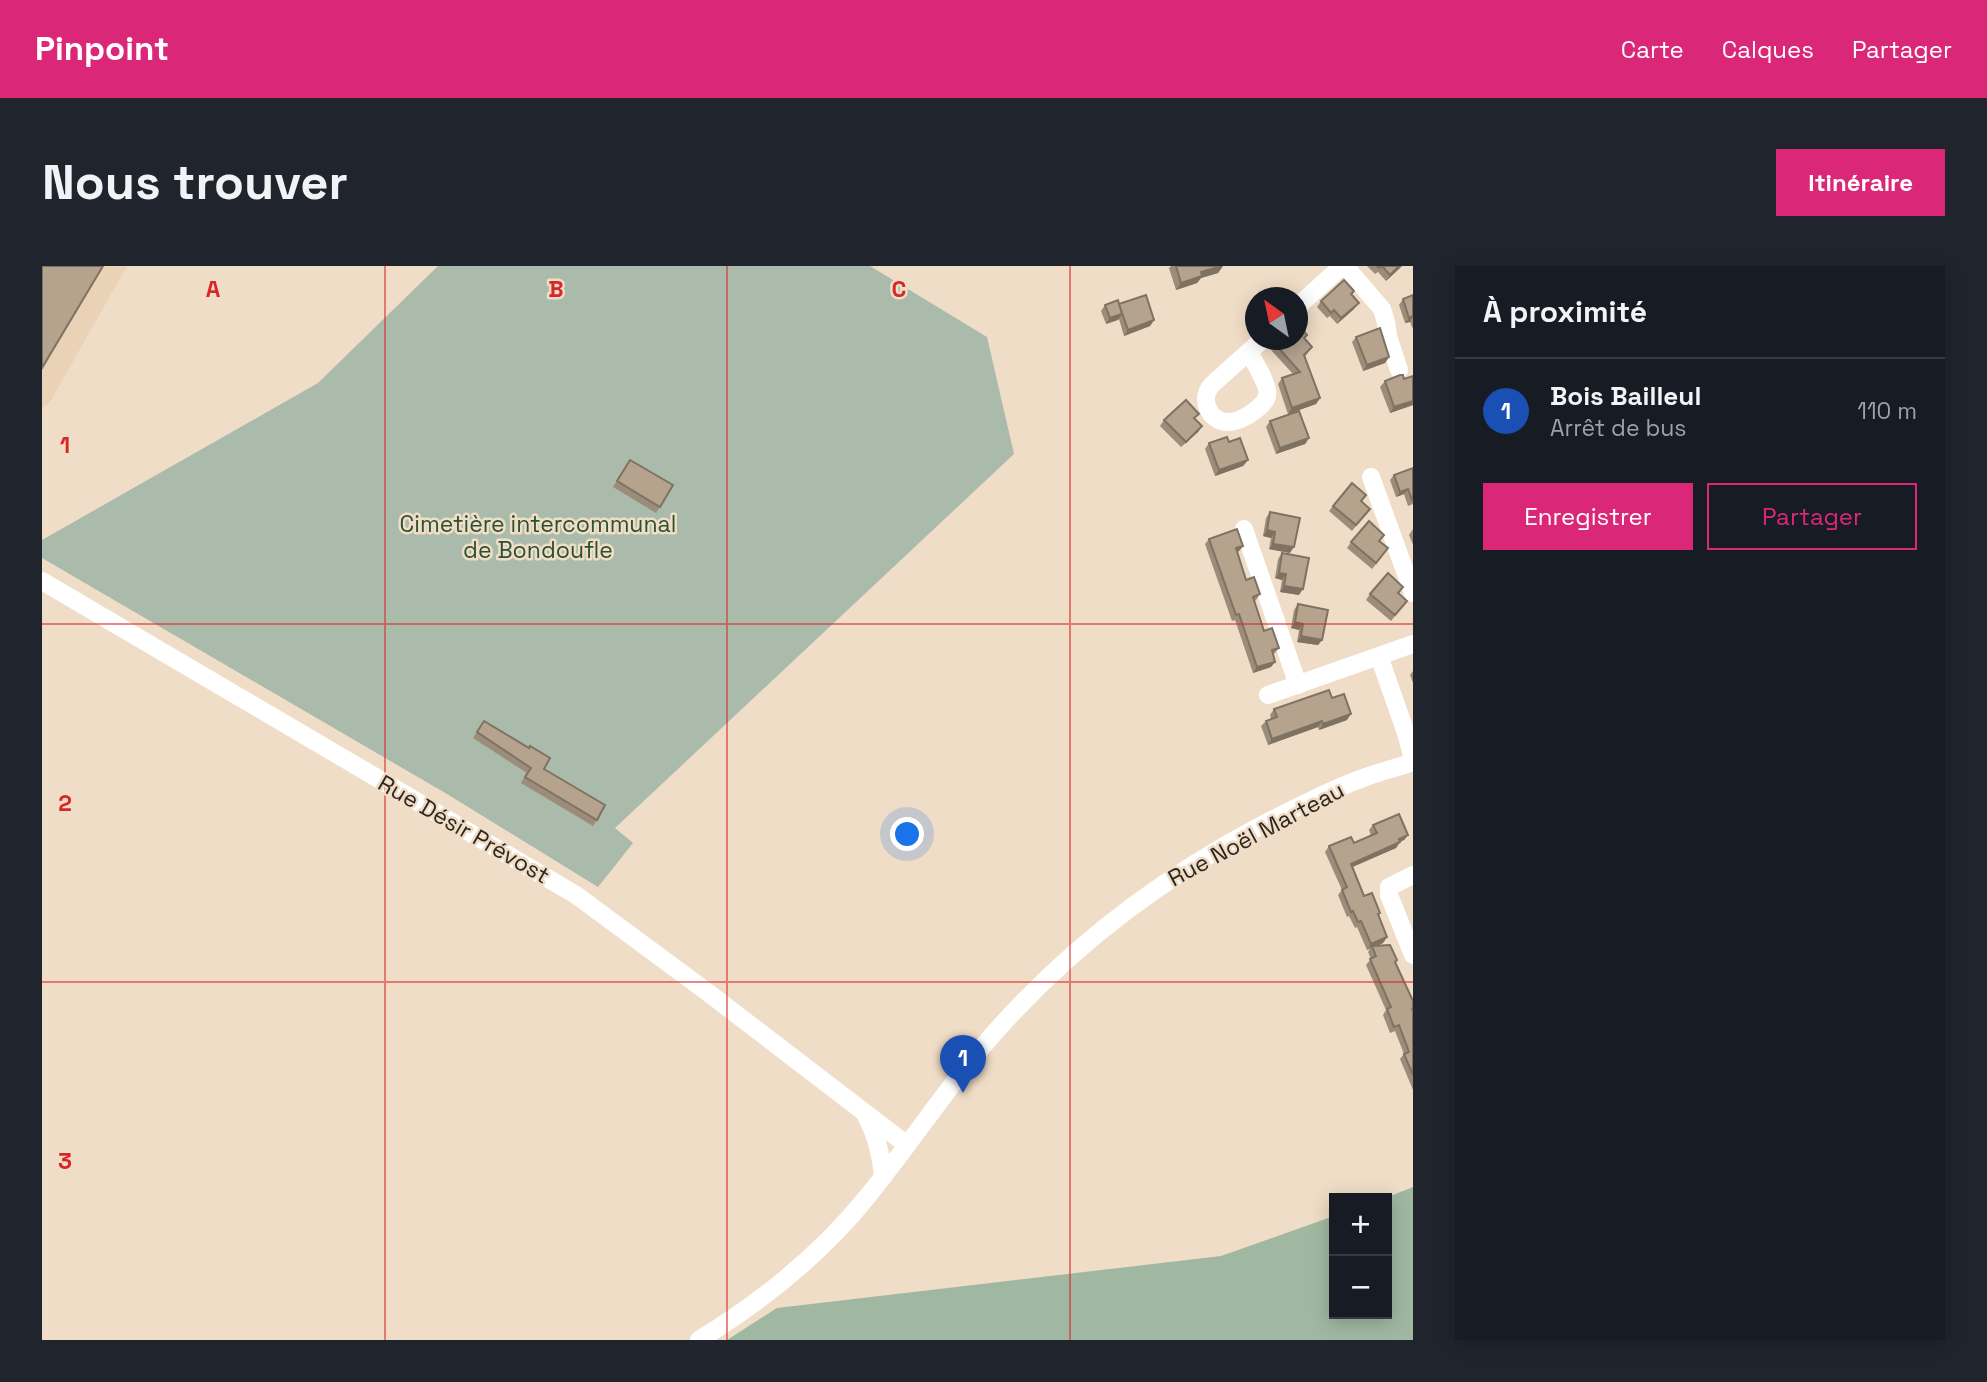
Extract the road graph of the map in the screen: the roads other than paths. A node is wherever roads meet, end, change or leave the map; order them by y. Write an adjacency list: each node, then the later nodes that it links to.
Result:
1 (1344, 266): 2 (street); 5 (street)
2 (1308, 297)
3 (1250, 350): 4 (street)
4 (1248, 352)
5 (1399, 370)
6 (1371, 477): 9 (street)
7 (1244, 529): 12 (street)
8 (42, 581): 17 (street, Rue Désir Prévost)
9 (1413, 593)
10 (1413, 644): 11 (street)
11 (1379, 656): 12 (street); 14 (street)
12 (1298, 685): 13 (street)
13 (1268, 695)
14 (1413, 761): 18 (street, Rue Noël Marteau)
15 (1413, 875): 16 (street)
16 (1413, 955)
17 (864, 1112): 18 (street, Rue Désir Prévost); 19 (street, Rue Désir Prévost)
18 (907, 1145): 19 (street, Rue Noël Marteau)
19 (883, 1176): 20 (street, Rue Noël Marteau)
20 (699, 1340)

